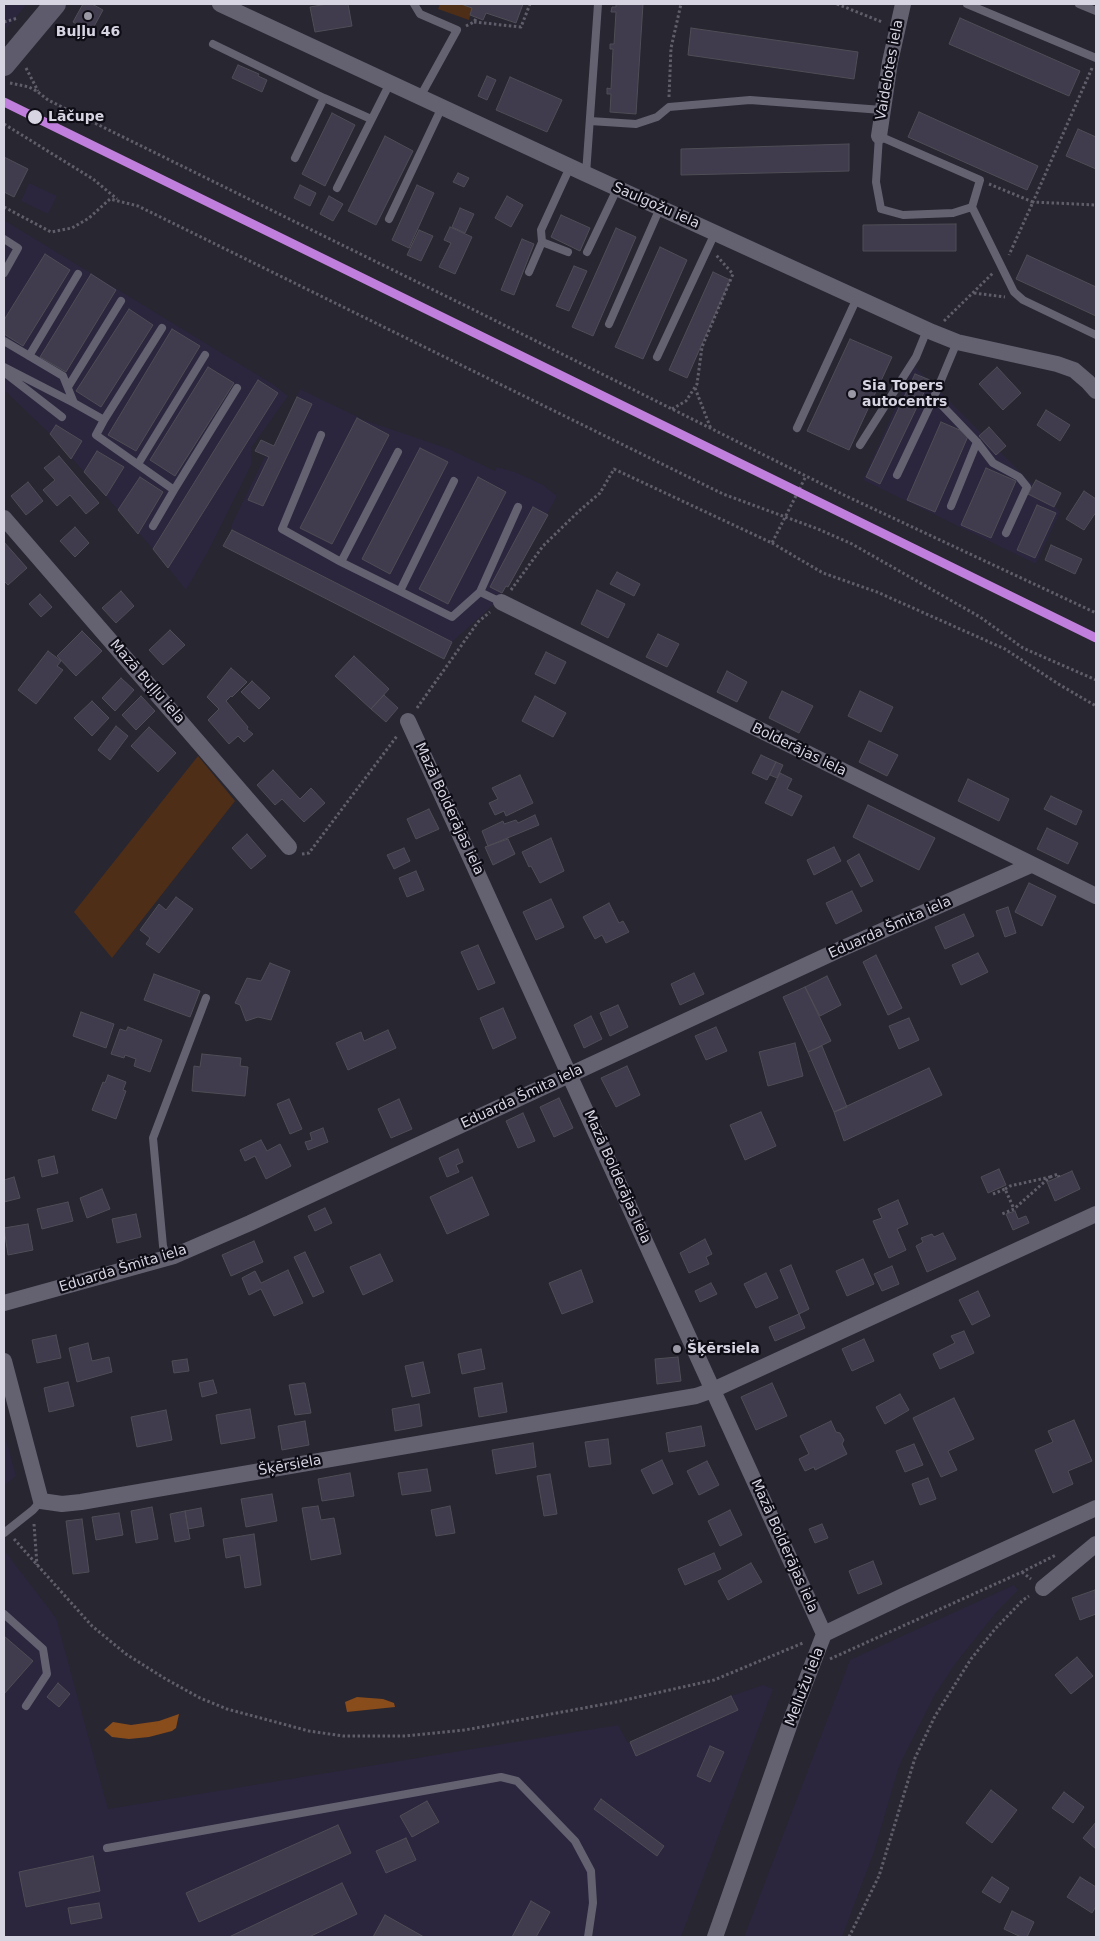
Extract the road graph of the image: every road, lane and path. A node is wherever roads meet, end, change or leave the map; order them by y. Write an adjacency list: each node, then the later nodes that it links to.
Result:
1 (55, 4): 18 (street)
2 (220, 4): 20 (street, Saulgožu iela)
3 (414, 4): 22 (lane)
4 (530, 4): 14 (path)
5 (598, 4): 28 (lane)
6 (681, 4): 25 (path)
7 (837, 4): 15 (path)
8 (902, 4): 26 (street, Vaidelotes iela)
9 (967, 4): 17 (lane)
10 (1079, 4): 11 (lane)
11 (1096, 11)
12 (26, 16): 13 (path)
13 (4, 22)
14 (474, 22)
15 (882, 22)
16 (213, 44): 23 (lane)
17 (1096, 59): 37 (path)
18 (14, 64): 21 (path)
19 (4, 78): 21 (path)
20 (390, 83): 22 (street, Saulgožu iela); 27 (lane)
21 (38, 92): 71 (path)
22 (420, 97): 24 (street, Saulgožu iela)
23 (324, 98): 27 (lane); 31 (lane)
24 (442, 107): 32 (street, Saulgožu iela); 41 (lane)
25 (669, 107): 26 (lane); 28 (lane)
26 (882, 110): 30 (street, Vaidelotes iela)
27 (371, 119): 34 (lane)
28 (590, 121): 33 (lane)
29 (4, 124): 36 (path)
30 (879, 136): 39 (lane); 39 (lane)
31 (295, 158)
32 (570, 167): 33 (street, Saulgožu iela); 44 (lane)
33 (586, 174): 35 (street, Saulgožu iela)
34 (337, 188)
35 (617, 189): 40 (street, Saulgožu iela); 46 (lane)
36 (119, 201): 38 (path); 87 (path)
37 (1096, 205)
38 (4, 207)
39 (972, 207): 53 (lane)
40 (660, 208): 43 (street, Saulgožu iela); 54 (lane)
41 (389, 219)
42 (4, 239): 47 (lane)
43 (711, 240): 51 (street, Saulgožu iela); 62 (lane); 67 (path)
44 (542, 242): 45 (lane); 48 (lane)
45 (568, 252)
46 (588, 252)
47 (4, 272)
48 (529, 272)
49 (78, 274): 61 (lane)
50 (973, 293): 53 (path)
51 (856, 298): 56 (street, Saulgožu iela); 74 (lane)
52 (121, 300): 65 (lane)
53 (1023, 300): 57 (lane)
54 (609, 324)
55 (162, 328): 73 (lane)
56 (927, 330): 59 (street, Saulgožu iela); 78 (lane)
57 (1096, 334)
58 (4, 341): 61 (lane)
59 (958, 342): 68 (street, Saulgožu iela); 69 (lane)
60 (205, 355): 80 (lane)
61 (29, 356): 65 (lane)
62 (658, 357)
63 (4, 366): 70 (lane)
64 (4, 372): 72 (lane)
65 (68, 387): 70 (lane)
66 (237, 388): 84 (lane)
67 (695, 388): 71 (path); 75 (path)
68 (1096, 392)
69 (934, 397): 77 (lane); 81 (lane)
70 (74, 403): 73 (lane)
71 (671, 409): 75 (path)
72 (62, 417)
73 (104, 420): 80 (lane)
74 (797, 428)
75 (711, 429): 82 (path)
76 (321, 435): 92 (lane)
77 (978, 442): 85 (lane); 90 (lane)
78 (860, 445)
79 (398, 452): 92 (lane)
80 (138, 464): 84 (lane)
81 (897, 475)
82 (806, 476): 87 (path); 96 (path)
83 (454, 481): 93 (lane)
84 (174, 490): 89 (lane)
85 (951, 506)
86 (518, 507): 94 (lane)
87 (785, 517): 91 (path); 97 (path)
88 (4, 518): 100 (street, Mazā Buļļu iela)
89 (152, 526)
90 (1006, 533)
91 (772, 543): 95 (path); 98 (path)
92 (341, 562): 93 (lane)
93 (400, 591): 94 (lane)
94 (480, 592): 95 (lane)
95 (501, 602): 101 (street, Bolderājas iela)
96 (1096, 613)
97 (1096, 680)
98 (1096, 706)
99 (408, 721): 104 (street, Mazā Bolderājas iela)
100 (289, 847)
101 (1031, 865): 102 (street, Bolderājas iela); 104 (street, Eduarda Šmita iela)
102 (1096, 896)
103 (206, 998): 112 (lane)
104 (570, 1075): 112 (street, Eduarda Šmita iela); 115 (street, Mazā Bolderājas iela)
105 (1050, 1177): 106 (path); 107 (path); 109 (path)
106 (1059, 1177)
107 (1006, 1189): 108 (path); 109 (path)
108 (993, 1194)
109 (1014, 1208): 110 (path)
110 (1002, 1214)
111 (1096, 1214): 115 (street, Šķērsiela)
112 (167, 1258): 113 (street, Eduarda Šmita iela)
113 (4, 1303)
114 (4, 1361): 116 (street)
115 (713, 1390): 116 (street, Šķērsiela); 124 (street, Mazā Bolderājas iela)
116 (37, 1506): 118 (lane); 121 (path)
117 (1096, 1508): 124 (street, Mellužu iela)
118 (6, 1532): 121 (path)
119 (1096, 1544): 122 (street)
120 (1047, 1559): 125 (path)
121 (37, 1566): 124 (path)
122 (1043, 1588): 130 (path)
123 (4, 1614): 126 (lane)
124 (824, 1634): 125 (street, Mellužu iela)
125 (813, 1664): 129 (street, Mellužu iela)
126 (26, 1706)
127 (107, 1848): 128 (lane)
128 (588, 1937)
129 (715, 1937)
130 (849, 1937)

